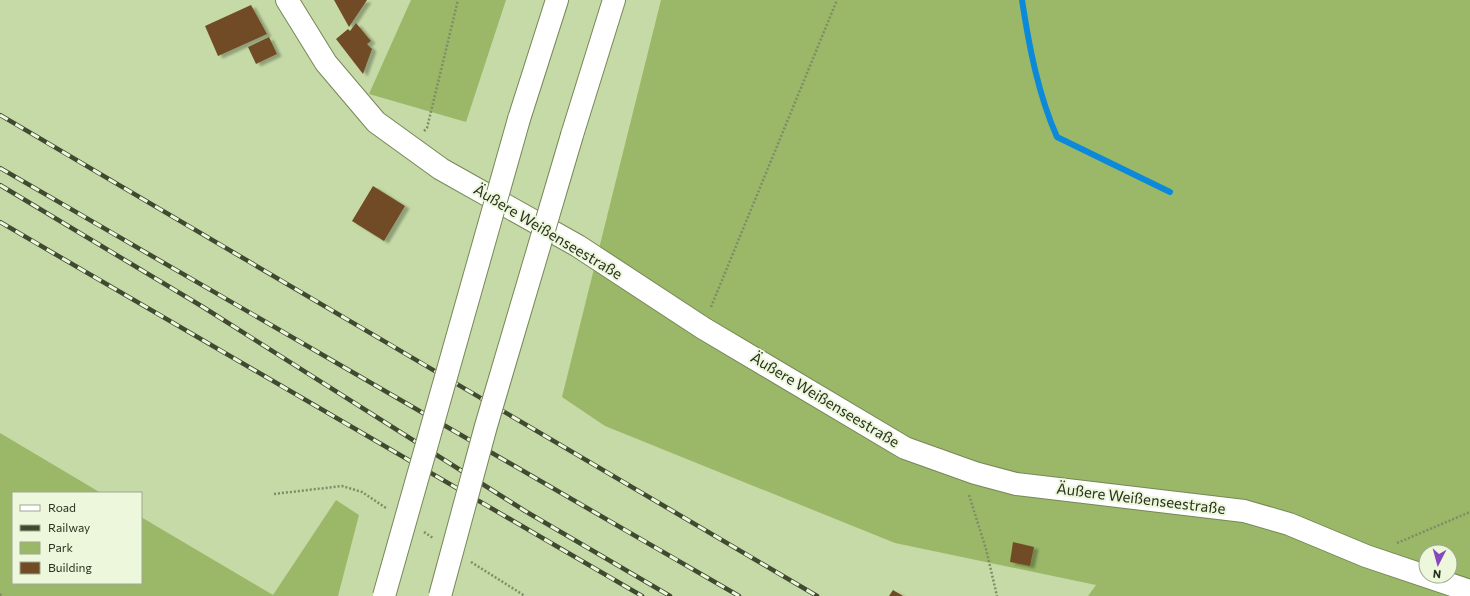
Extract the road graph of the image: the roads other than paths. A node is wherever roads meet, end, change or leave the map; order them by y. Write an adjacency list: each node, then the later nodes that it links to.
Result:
1 (287, 0): 4 (main road, Äußere Weißenseestraße)
2 (556, 0): 5 (main road, bridge)
3 (614, 0): 6 (main road, bridge)
4 (1470, 591)
5 (384, 596)
6 (440, 596)

